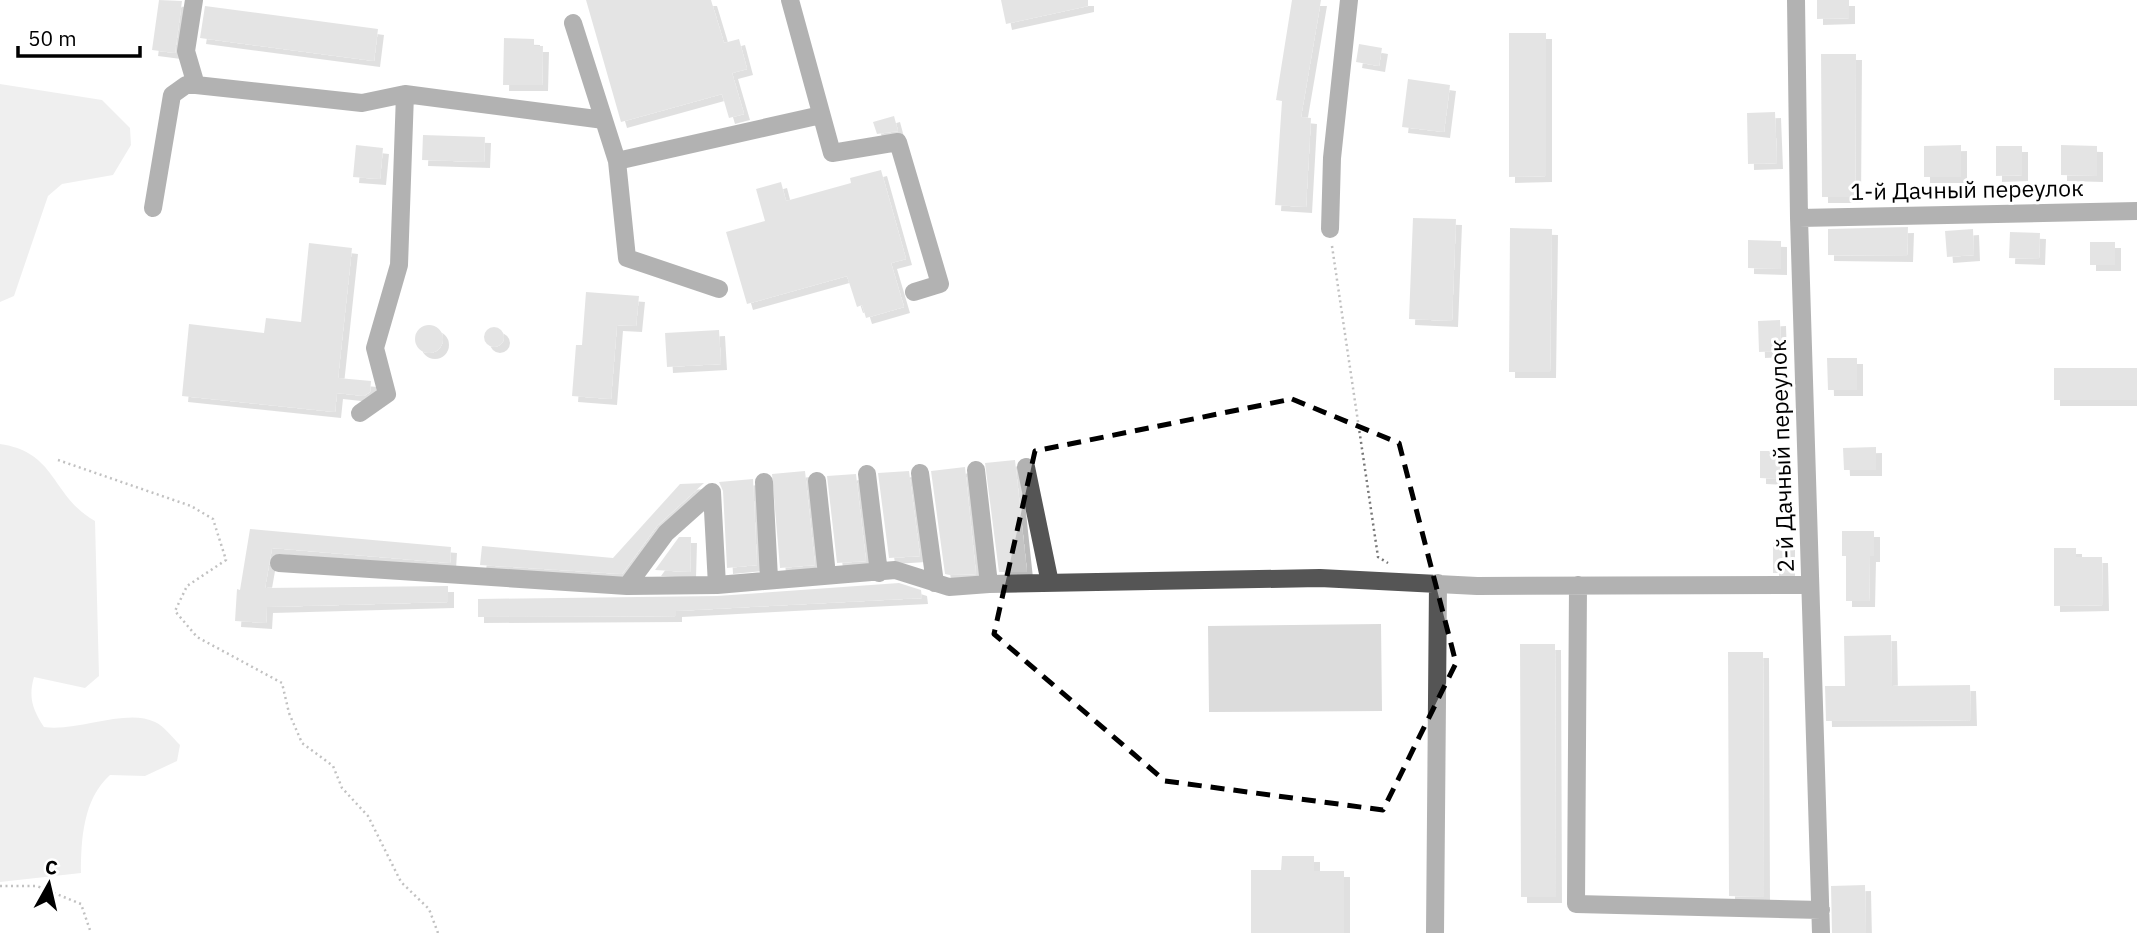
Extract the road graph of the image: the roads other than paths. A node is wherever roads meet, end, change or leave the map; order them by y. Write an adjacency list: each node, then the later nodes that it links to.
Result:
1 (194, 0): 6 (street)
2 (790, 0): 8 (street)
3 (1349, 0): 14 (street)
4 (1796, 0): 13 (street, 2-й Дачный переулок)
5 (573, 23): 9 (street)
6 (196, 85): 7 (street); 11 (street)
7 (405, 94): 9 (street); 17 (street)
8 (821, 115): 10 (street); 16 (street)
9 (604, 120): 10 (street)
10 (617, 161): 15 (street)
11 (153, 208)
12 (2137, 211): 13 (street, 1-й Дачный переулок)
13 (1799, 218): 34 (street, 2-й Дачный переулок)
14 (1329, 229)
15 (719, 289)
16 (914, 292)
17 (360, 412)
18 (1026, 467): 29 (street)
19 (976, 470): 32 (street)
20 (920, 473): 28 (street)
21 (867, 474): 25 (street)
22 (817, 481): 26 (street)
23 (764, 482): 27 (street)
24 (279, 563): 35 (street)
25 (879, 573): 26 (street); 28 (street)
26 (827, 575): 27 (street)
27 (769, 578): 31 (street)
28 (935, 583): 32 (street)
29 (1049, 583): 30 (street); 32 (street)
30 (1438, 583): 33 (street); 37 (street)
31 (717, 584): 35 (street); 35 (street)
32 (989, 584)
33 (1578, 585): 34 (street); 36 (street)
34 (1810, 585): 36 (street, 2-й Дачный переулок)
35 (627, 586)
36 (1821, 909): 38 (street, 2-й Дачный переулок)
37 (1435, 933)
38 (1821, 933)

